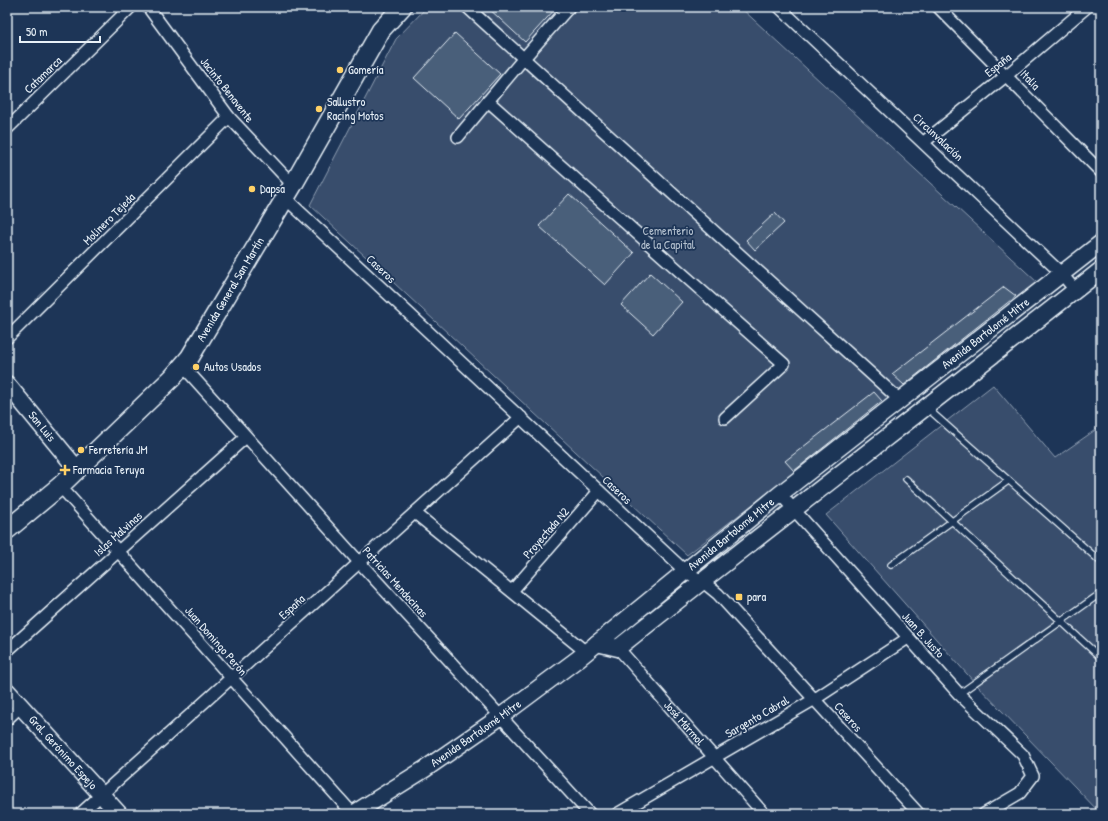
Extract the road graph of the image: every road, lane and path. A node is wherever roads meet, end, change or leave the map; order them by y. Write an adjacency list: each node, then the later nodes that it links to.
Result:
1 (131, 7): 13 (street, Catamarca)
2 (148, 7): 12 (street, Jacinto Benavente)
3 (402, 7): 17 (main road, Avenida General San Martín)
4 (467, 7): 9 (street)
5 (570, 7): 9 (street)
6 (779, 7): 15 (street, Circunvalación)
7 (938, 7): 10 (street, Italia)
8 (1087, 7): 10 (street, España)
9 (524, 58): 11 (street); 25 (street)
10 (1007, 75): 15 (street, España); 16 (street, Italia)
11 (488, 101): 14 (street); 28 (street)
12 (229, 118): 17 (street, Jacinto Benavente); 22 (street, Molinero Tejeda)
13 (7, 129)
14 (458, 137)
15 (924, 142): 20 (street, Circunvalación)
16 (1101, 172)
17 (288, 191): 23 (main road, Avenida General San Martín); 27 (street, Caseros)
18 (1101, 243): 20 (street, Avenida Bartolomé Mitre)
19 (1101, 270): 21 (street, Avenida Bartolomé Mitre)
20 (1061, 273): 21 (street, Circunvalación); 25 (street, Avenida Bartolomé Mitre)
21 (1076, 290): 26 (street, Avenida Bartolomé Mitre)
22 (7, 338)
23 (183, 366): 29 (street, Patricias Mendocinas); 30 (main road, Avenida General San Martín)
24 (7, 384): 30 (street, San Luis)
25 (901, 401): 35 (street, Avenida Bartolomé Mitre)
26 (927, 408): 32 (lane); 36 (street, Avenida Bartolomé Mitre)
27 (521, 417): 34 (street, Caseros); 37 (street, España)
28 (725, 418)
29 (246, 437): 40 (street, Islas Malvinas); 42 (street, Patricias Mendocinas)
30 (77, 469): 33 (main road, Avenida General San Martín)
31 (906, 480): 38 (lane)
32 (1008, 481): 38 (lane); 41 (lane)
33 (60, 486): 39 (main road, Avenida General San Martín); 40 (street, Juan Domingo Perón)
34 (599, 491): 44 (street, Caseros); 46 (street, Proyectada N2)
35 (780, 494): 36 (street, Juan B. Justo); 44 (street, Avenida Bartolomé Mitre)
36 (794, 509): 45 (street, Avenida Bartolomé Mitre); 49 (street, Juan B. Justo)
37 (415, 513): 42 (street, España); 46 (street)
38 (951, 521): 43 (lane); 48 (lane)
39 (7, 530)
40 (119, 551): 52 (street, Islas Malvinas); 54 (street, Juan Domingo Perón)
41 (1101, 562)
42 (360, 563): 54 (street, España); 59 (street, Patricias Mendocinas)
43 (891, 565)
44 (686, 572): 45 (street, Caseros); 50 (street, Avenida Bartolomé Mitre)
45 (702, 581): 51 (street, Avenida Bartolomé Mitre); 57 (street, Caseros)
46 (512, 592): 50 (street)
47 (1101, 593): 48 (lane)
48 (1060, 622): 53 (lane); 56 (lane)
49 (908, 638): 56 (street, Juan B. Justo); 57 (street, Sargento Cabral)
50 (592, 648): 51 (street); 59 (street, Avenida Bartolomé Mitre)
51 (618, 648): 61 (street, José Mármol)
52 (7, 651)
53 (1101, 658)
54 (232, 679): 62 (street, España); 65 (street, Juan Domingo Perón)
55 (7, 691): 58 (street, Gral. Gerónimo Espejo)
56 (959, 694): 70 (street, Juan B. Justo)
57 (814, 699): 61 (street, Sargento Cabral); 69 (street, Caseros)
58 (21, 706): 60 (street); 62 (street, Gral. Gerónimo Espejo)
59 (500, 717): 65 (street, Avenida Bartolomé Mitre); 66 (street, Patricias Mendocinas)
60 (7, 719)
61 (713, 758): 67 (street, Sargento Cabral); 68 (street, José Mármol)
62 (101, 794): 63 (street, España); 64 (street, Gral. Gerónimo Espejo)
63 (80, 814)
64 (118, 814)
65 (353, 814)
66 (590, 814)
67 (617, 814)
68 (764, 814)
69 (919, 814)
70 (984, 814)

